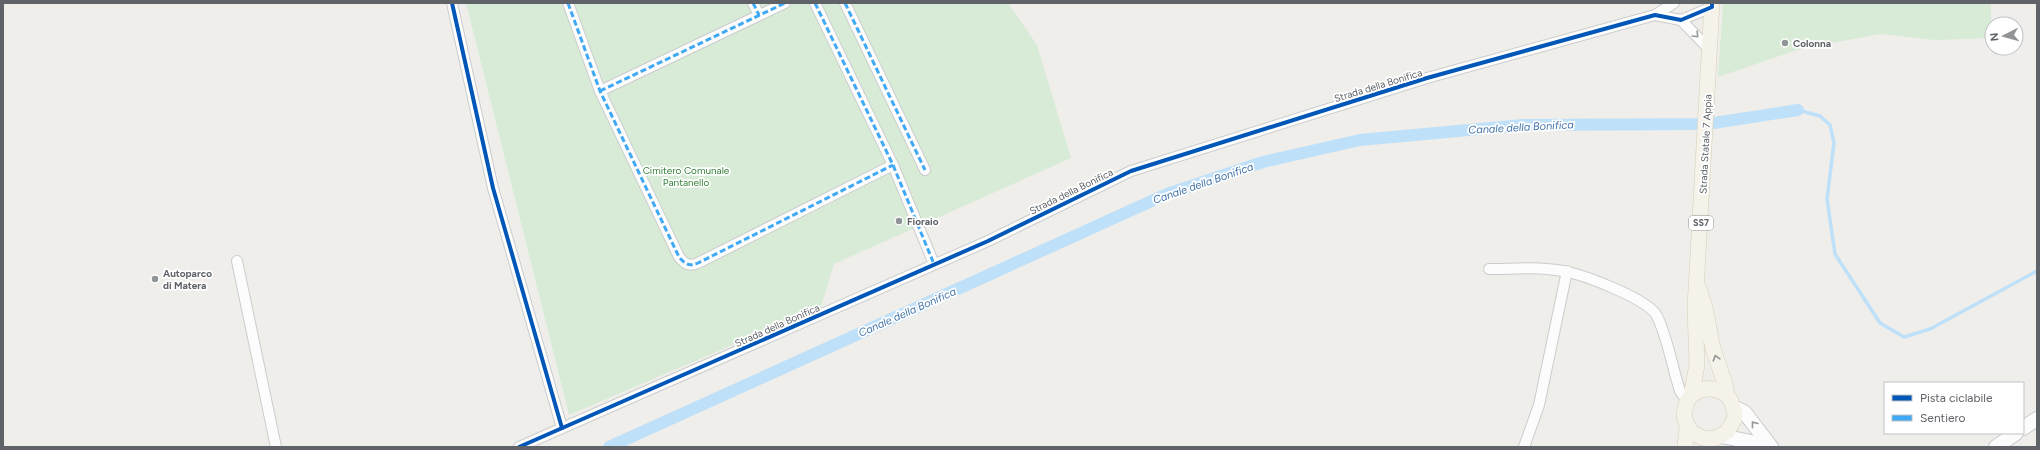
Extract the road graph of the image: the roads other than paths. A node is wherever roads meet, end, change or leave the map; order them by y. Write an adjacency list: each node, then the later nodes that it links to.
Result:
1 (452, 3): 26 (street)
2 (568, 3): 13 (street)
3 (753, 3): 9 (street)
4 (785, 3): 9 (street)
5 (815, 3): 14 (street)
6 (845, 3): 15 (street)
7 (1674, 3): 10 (street)
8 (1708, 4): 11 (street); 12 (main road, Strada Statale 7 Appia / SS7)
9 (759, 14): 13 (street)
10 (1655, 15): 11 (street); 17 (street, Strada della Bonifica)
11 (1681, 20): 12 (street, one-way to 12)
12 (1710, 50): 20 (main road, Strada Statale 7 Appia / SS7)
13 (600, 91): 14 (street)
14 (892, 165): 17 (street)
15 (926, 170)
16 (237, 261): 29 (street)
17 (934, 264): 26 (street, Strada della Bonifica)
18 (1489, 269): 19 (street)
19 (1567, 271): 21 (street); 31 (street)
20 (1698, 286): 21 (main road, Strada Statale 7 Appia / SS7); 22 (main road, Strada Statale 7 Appia / SS7, one-way to 20)
21 (1689, 398): 22 (main road); 24 (main road, Strada Statale 7 Appia / SS7)
22 (1730, 401): 28 (main road, Strada Statale 7 Appia / SS7); 33 (street, one-way to 22)
23 (2037, 419): 25 (street)
24 (1687, 426): 28 (main road); 32 (main road, Strada Statale 7 Appia / SS7)
25 (2024, 427)
26 (562, 428): 30 (street, Strada della Bonifica)
27 (2015, 434): 34 (street)
28 (1716, 440): 33 (street)
29 (276, 447)
30 (519, 447)
31 (1524, 447)
32 (1685, 447)
33 (1770, 447)
34 (1996, 447)

